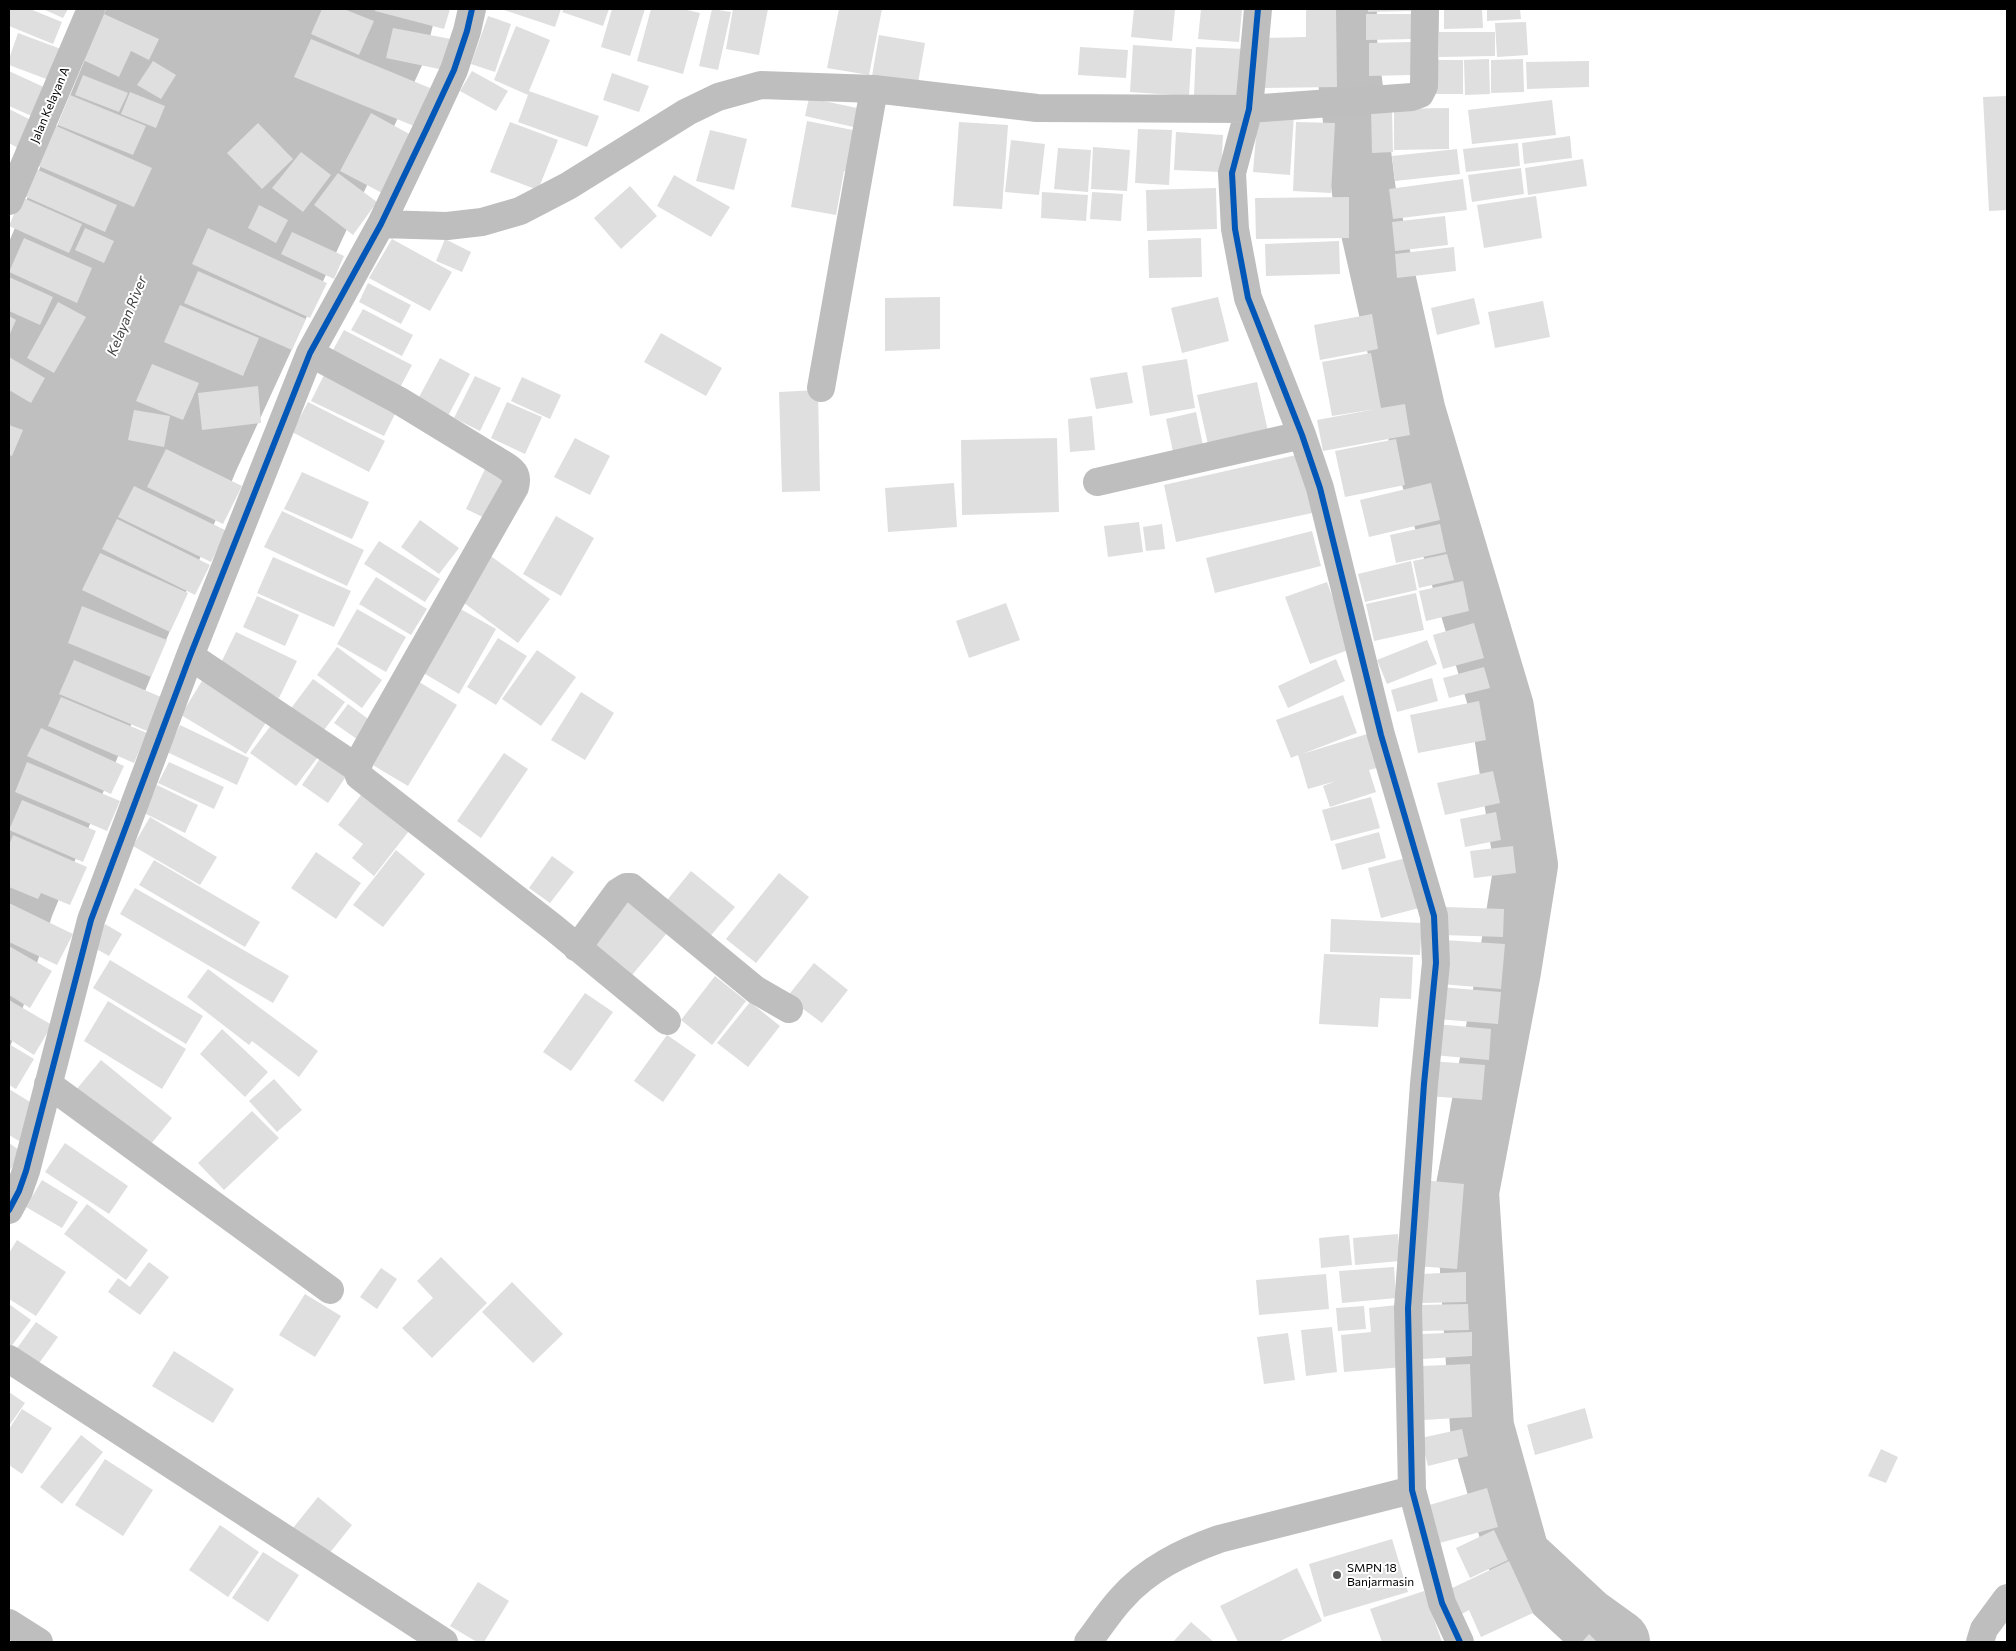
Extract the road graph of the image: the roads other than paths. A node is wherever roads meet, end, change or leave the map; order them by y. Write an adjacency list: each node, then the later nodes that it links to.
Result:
1 (91, 9): 7 (street, Jalan Kelayan A)
2 (472, 9): 9 (street)
3 (1258, 9): 6 (street)
4 (1425, 9): 6 (street)
5 (874, 88): 6 (street); 9 (street); 11 (street)
6 (1249, 109): 12 (street)
7 (17, 157): 8 (street, Jalan Kelayan A)
8 (9, 201)
9 (381, 224): 10 (street)
10 (310, 353): 14 (street); 15 (street)
11 (821, 388)
12 (1302, 435): 13 (street); 23 (street)
13 (1097, 482)
14 (190, 656): 15 (street); 19 (street)
15 (357, 768): 16 (street)
16 (577, 948): 17 (street); 18 (street)
17 (789, 1009)
18 (667, 1021)
19 (48, 1084): 20 (street); 21 (street)
20 (9, 1210)
21 (330, 1290)
22 (9, 1359): 27 (street)
23 (1412, 1490): 28 (street); 29 (street)
24 (2007, 1598): 30 (street)
25 (9, 1623): 26 (street)
26 (39, 1642)
27 (444, 1642)
28 (1088, 1642)
29 (1460, 1642)
30 (1980, 1642)

